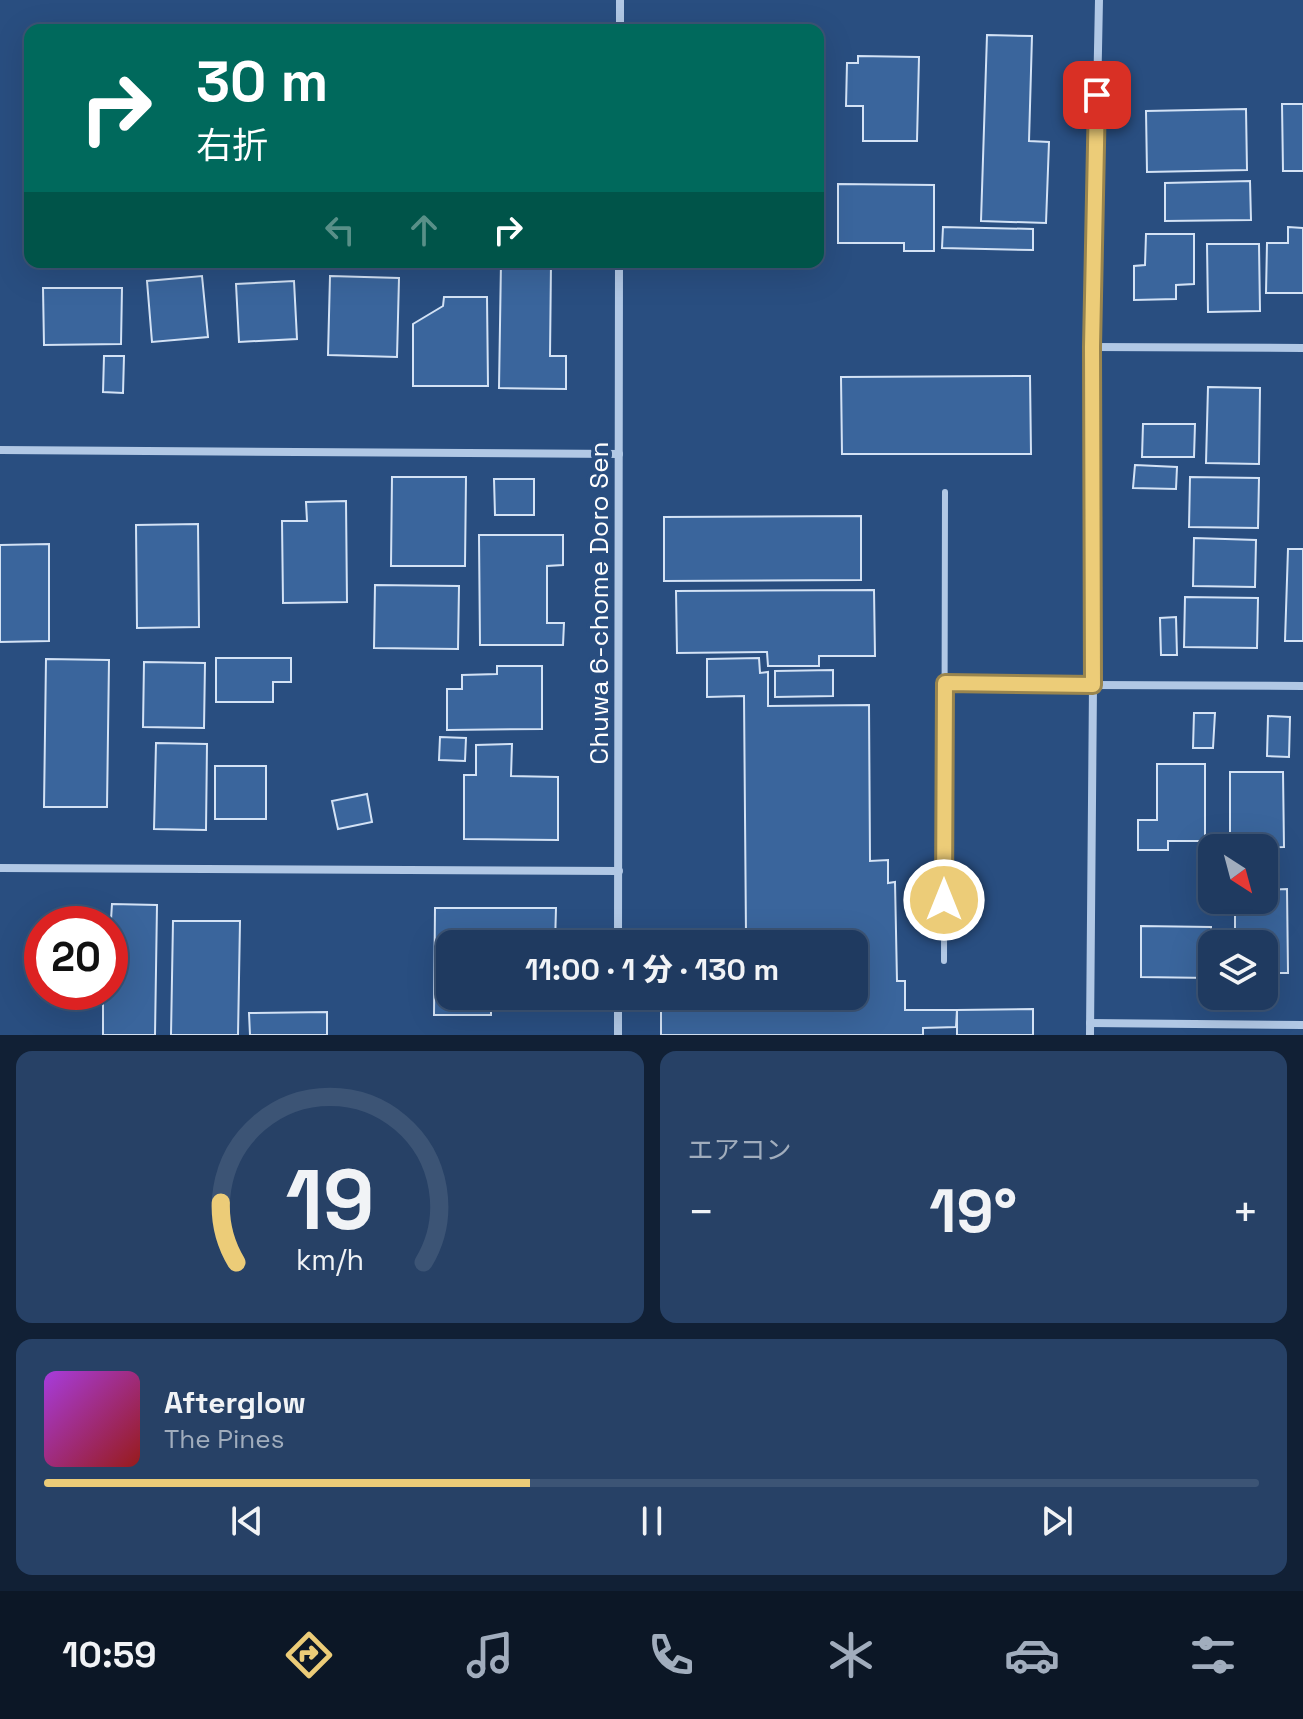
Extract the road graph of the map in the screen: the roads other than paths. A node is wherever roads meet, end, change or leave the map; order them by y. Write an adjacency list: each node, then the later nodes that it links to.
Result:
1 (620, 0): 3 (street)
2 (1099, 0): 5 (street)
3 (620, 24)
4 (619, 268): 8 (street, Chuwa 6-chome Doro Sen)
5 (1092, 347): 6 (street); 11 (street)
6 (1303, 348)
7 (0, 450): 8 (street)
8 (619, 454): 14 (street, Chuwa 6-chome Doro Sen)
9 (945, 492): 10 (lane)
10 (945, 683): 11 (lane); 16 (lane)
11 (1093, 685): 12 (street); 18 (street)
12 (1303, 686)
13 (0, 868): 14 (street)
14 (619, 871): 15 (street, Chuwa 6-chome Doro Sen)
15 (618, 930)
16 (944, 961)
17 (618, 1010): 20 (street)
18 (1090, 1023): 19 (street); 21 (street)
19 (1303, 1025)
20 (618, 1035)
21 (1090, 1035)

